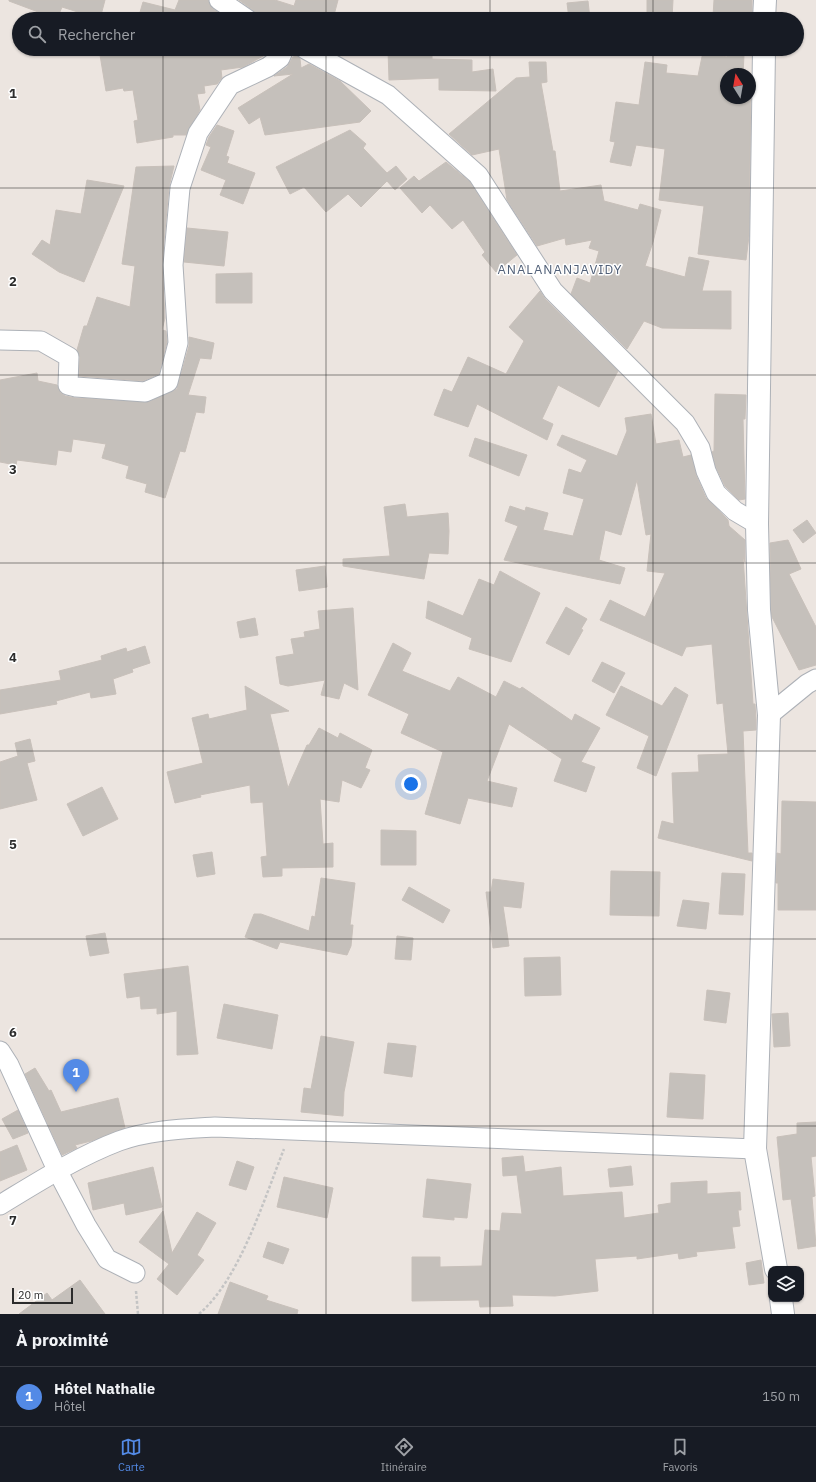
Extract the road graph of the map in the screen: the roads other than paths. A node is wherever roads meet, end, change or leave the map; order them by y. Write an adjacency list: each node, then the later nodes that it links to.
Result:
1 (219, 0): 3 (street)
2 (765, 0): 4 (street)
3 (237, 12)
4 (764, 12)
5 (281, 56): 8 (street)
6 (318, 56): 9 (street)
7 (764, 56): 9 (street)
8 (0, 340)
9 (758, 524): 11 (street)
10 (816, 679): 11 (street)
11 (769, 715): 13 (street)
12 (0, 1051): 14 (street)
13 (755, 1149): 14 (street); 16 (street)
14 (57, 1170): 15 (street); 17 (street)
15 (0, 1205)
16 (775, 1266)
17 (135, 1273)
18 (781, 1302): 19 (street)
19 (783, 1314)

